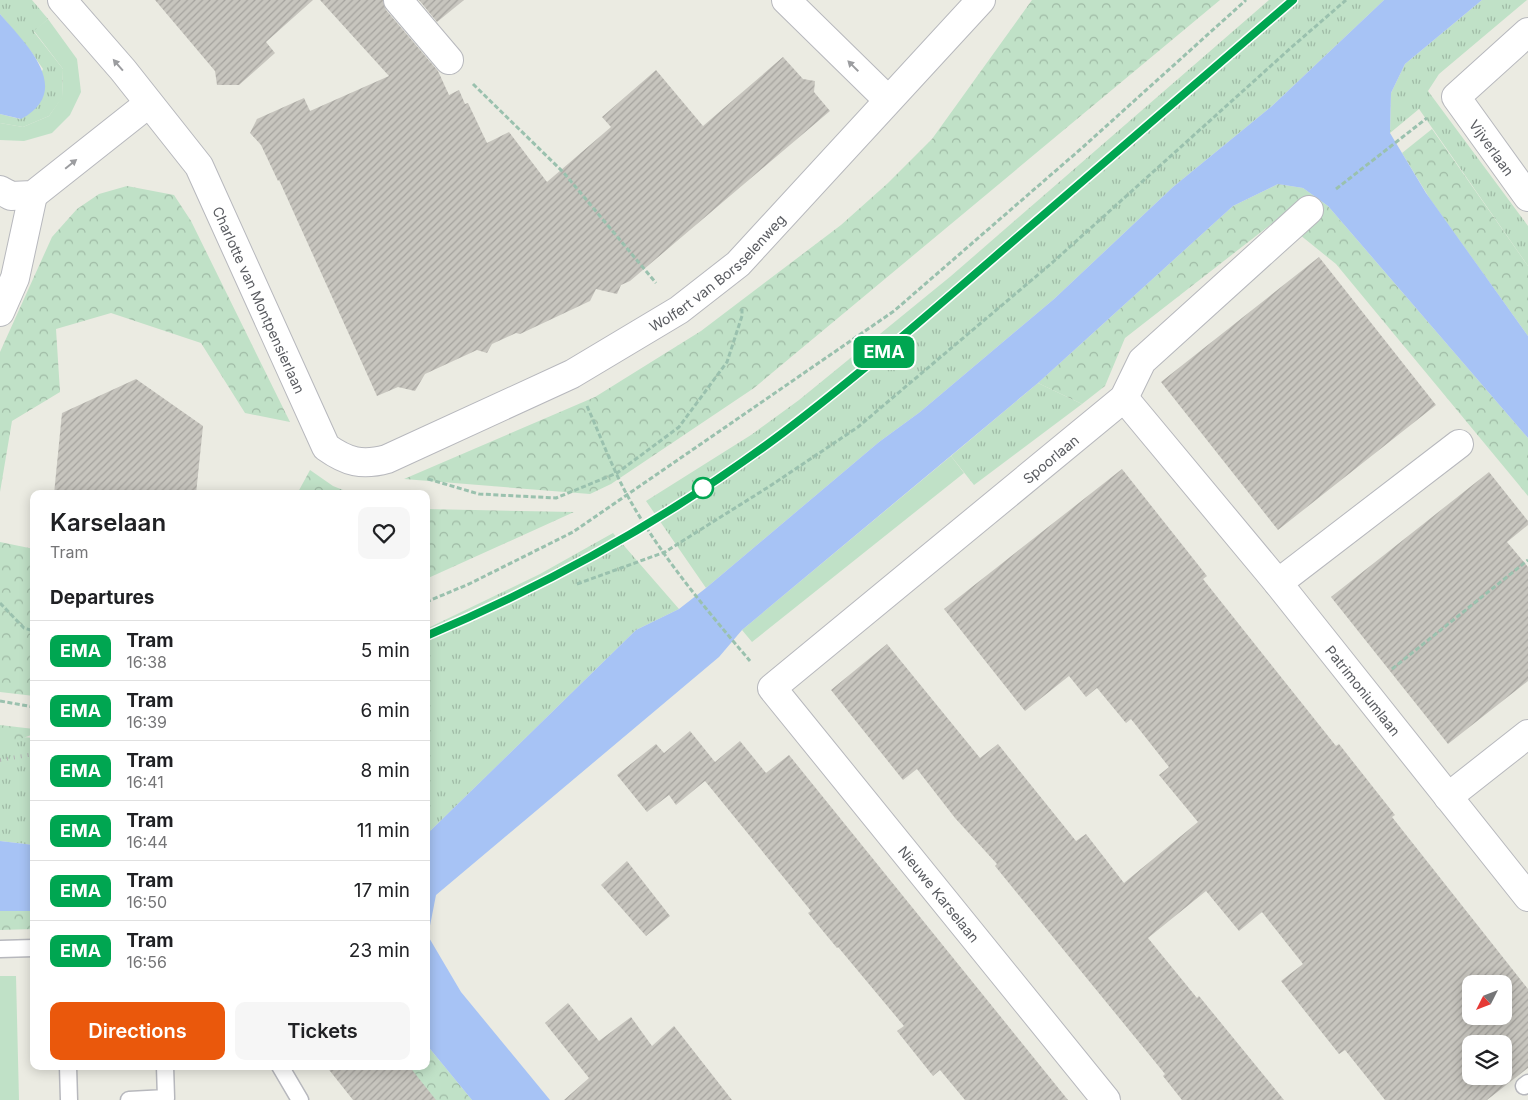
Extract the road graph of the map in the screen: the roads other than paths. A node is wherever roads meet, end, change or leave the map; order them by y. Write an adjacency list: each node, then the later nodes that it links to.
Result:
1 (62, 0): 8 (street, Charlotte van Montpensierlaan, one-way to 1)
2 (398, 0): 6 (street)
3 (786, 0): 7 (street, one-way to 3)
4 (981, 0): 7 (street, Wolfert van Borsselenweg)
5 (1528, 32): 11 (street, Vijverlaan)
6 (449, 60)
7 (888, 100): 16 (street, Wolfert van Borsselenweg)
8 (148, 104): 10 (street, one-way to 8); 16 (street, Charlotte van Montpensierlaan)
9 (0, 190): 10 (street)
10 (33, 194): 13 (street)
11 (1528, 197)
12 (1309, 210): 14 (street, Spoorlaan)
13 (0, 312)
14 (1124, 398): 17 (street, Patrimoniumlaan); 18 (street, Spoorlaan)
15 (1459, 444): 17 (street)
16 (387, 459)
17 (1278, 583): 20 (street, Patrimoniumlaan)
18 (772, 688): 30 (street, Nieuwe Karselaan)
19 (1528, 734): 20 (street)
20 (1448, 797): 21 (street, Patrimoniumlaan)
21 (1528, 897)
22 (0, 948): 23 (lane)
23 (30, 948)
24 (68, 1070): 27 (lane)
25 (165, 1070): 28 (lane)
26 (282, 1070): 29 (lane)
27 (69, 1100)
28 (129, 1100)
29 (300, 1100)
30 (1106, 1100)

